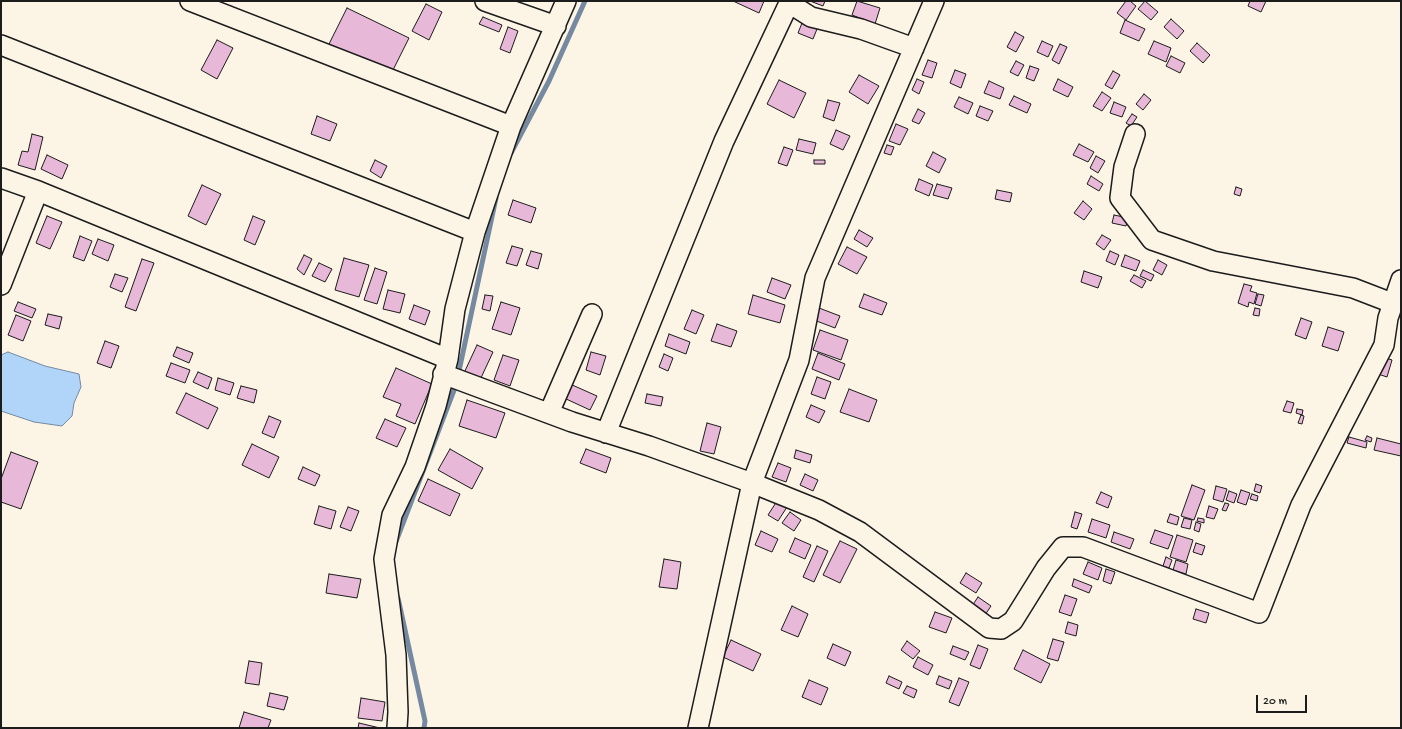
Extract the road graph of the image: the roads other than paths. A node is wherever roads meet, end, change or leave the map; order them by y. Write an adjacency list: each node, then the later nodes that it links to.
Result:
1 (190, 1): 9 (street)
2 (485, 1): 6 (street)
3 (566, 1): 6 (street)
4 (934, 1): 8 (street)
5 (790, 2): 8 (street); 20 (street)
6 (556, 26): 9 (street)
7 (1, 45): 13 (street)
8 (914, 48): 21 (street)
9 (511, 126): 13 (street)
10 (1135, 134): 16 (street)
11 (1, 178): 12 (street)
12 (38, 190): 15 (street); 18 (street)
13 (475, 232): 18 (street)
14 (1401, 280): 16 (street)
15 (1, 285)
16 (1392, 303): 21 (street)
17 (592, 314): 19 (street)
18 (445, 366): 19 (street); 22 (street)
19 (549, 414): 20 (street)
20 (606, 433): 21 (street)
21 (752, 483): 23 (street)
22 (397, 728)
23 (698, 728)

